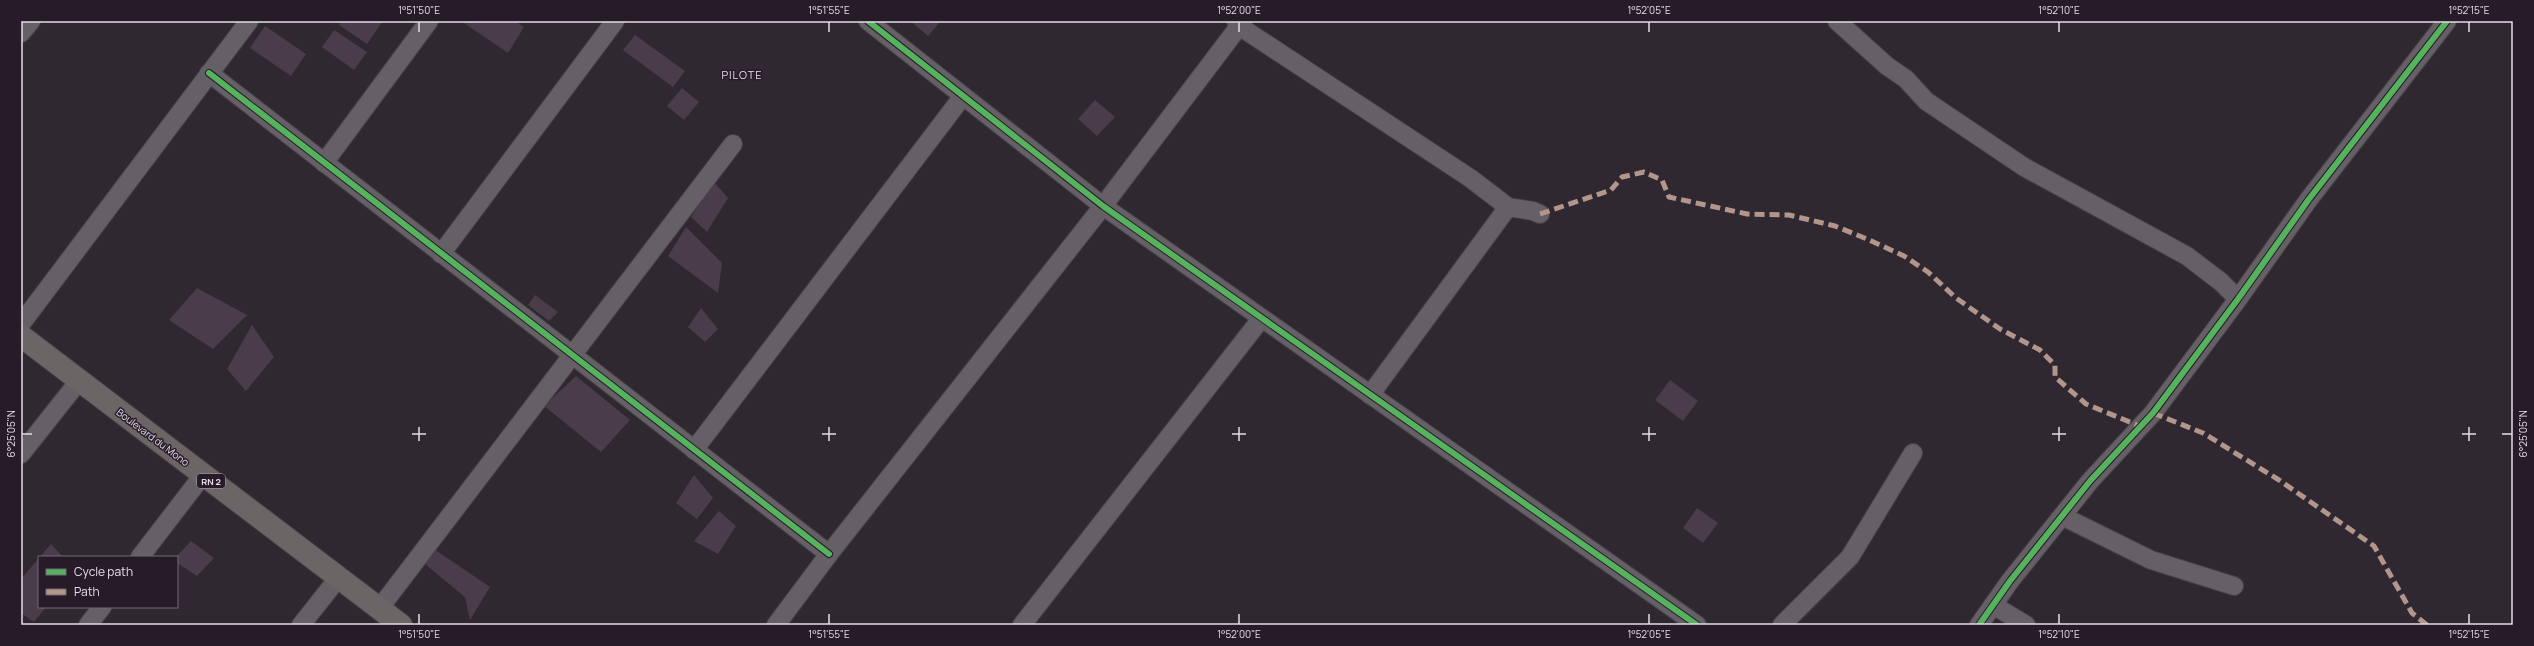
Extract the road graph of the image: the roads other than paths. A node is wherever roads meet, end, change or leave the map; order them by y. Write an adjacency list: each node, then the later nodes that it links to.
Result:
1 (31, 21): 9 (street)
2 (249, 21): 10 (street)
3 (429, 21): 13 (street)
4 (615, 21): 17 (street)
5 (868, 21): 11 (street)
6 (2447, 21): 18 (street)
7 (1240, 23): 14 (street); 15 (street)
8 (1843, 23): 18 (street)
9 (21, 34)
10 (209, 74): 13 (street); 20 (street)
11 (963, 96): 14 (street); 25 (street)
12 (733, 144): 22 (street)
13 (324, 163): 17 (street)
14 (1103, 206): 19 (street); 30 (street)
15 (1508, 207): 16 (street); 24 (street)
16 (1540, 214)
17 (442, 254): 22 (street)
18 (2238, 300): 29 (street)
19 (1261, 319): 24 (street); 41 (street)
20 (21, 324)
21 (21, 336): 23 (main road, Boulevard du Mono / RN 2)
22 (572, 355): 25 (street); 36 (street)
23 (79, 381): 27 (street); 28 (main road, Boulevard du Mono / RN 2)
24 (1370, 395): 42 (street)
25 (694, 450): 30 (street)
26 (1913, 453): 43 (street)
27 (21, 454)
28 (203, 475): 31 (street); 32 (main road, Boulevard du Mono / RN 2)
29 (2062, 516): 33 (street); 34 (street)
30 (829, 554): 40 (street)
31 (141, 556)
32 (339, 577): 36 (main road, Boulevard du Mono / RN 2); 38 (street)
33 (2234, 586)
34 (1993, 605): 44 (street); 45 (street)
35 (101, 608): 37 (street)
36 (379, 609): 39 (main road, Boulevard du Mono / RN 2)
37 (88, 625)
38 (301, 625)
39 (400, 625)
40 (776, 625)
41 (1022, 625)
42 (1697, 625)
43 (1782, 625)
44 (1979, 625)
45 (2026, 625)

